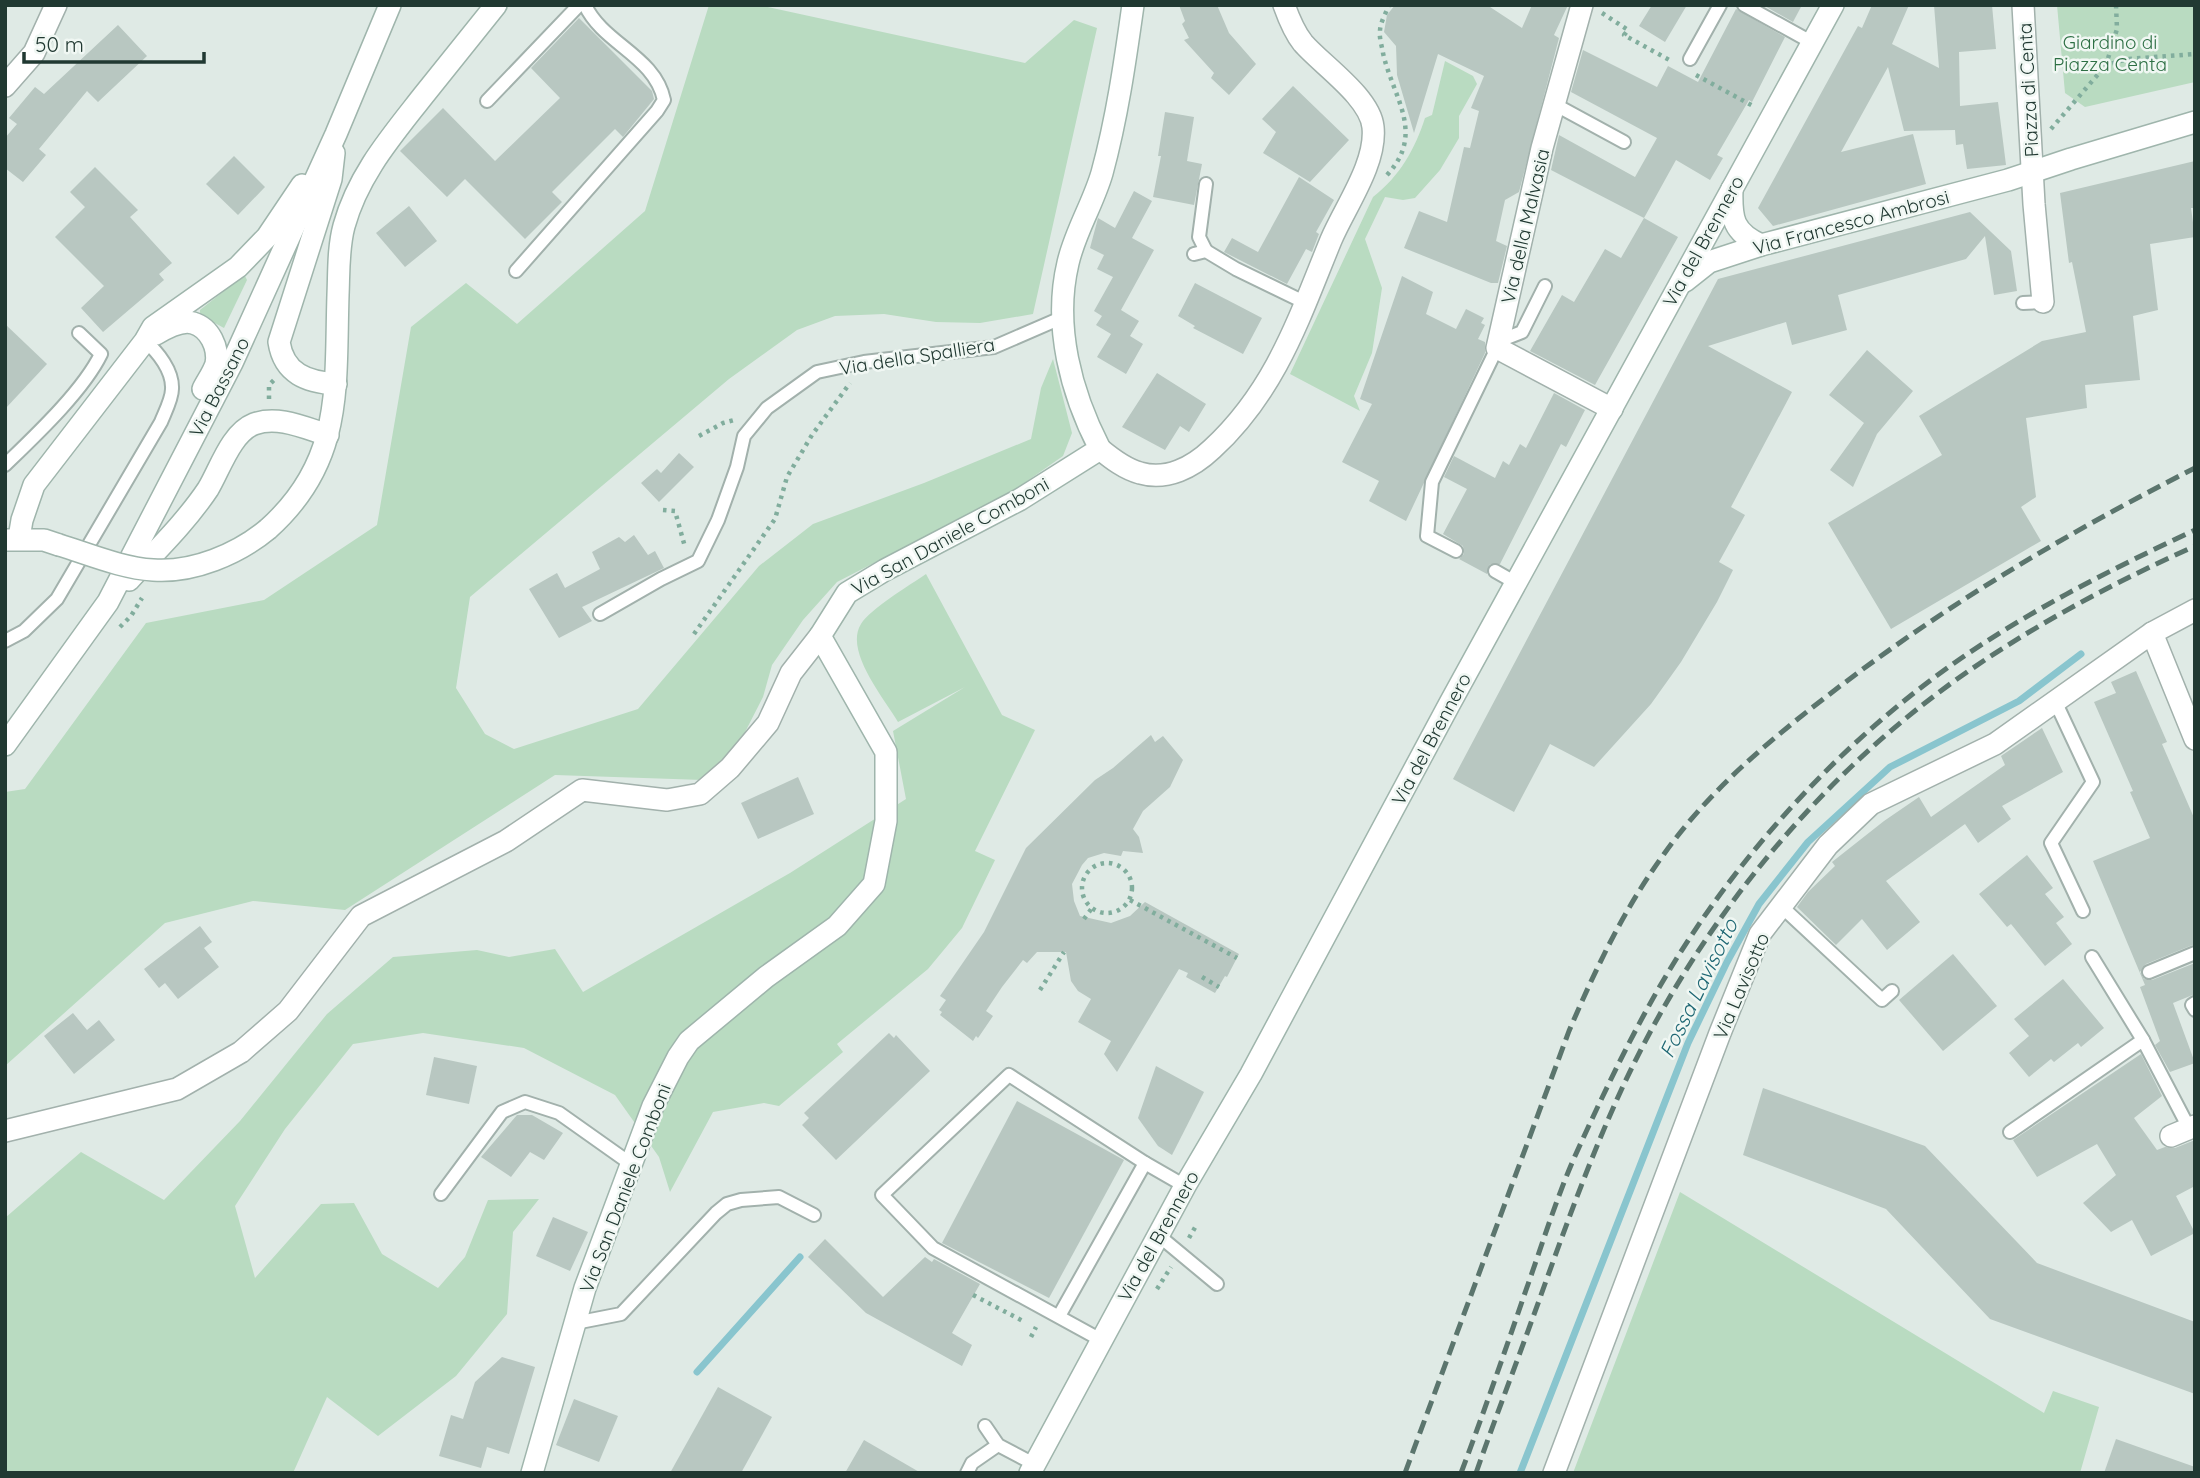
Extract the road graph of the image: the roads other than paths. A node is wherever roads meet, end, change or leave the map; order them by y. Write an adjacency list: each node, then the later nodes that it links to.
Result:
1 (56, 5): 15 (street)
2 (390, 5): 19 (street, Via Bassano)
3 (496, 5): 34 (street)
4 (579, 5): 16 (lane)
5 (585, 5): 25 (lane)
6 (1133, 5): 30 (street)
7 (1284, 5): 28 (street)
8 (1582, 5): 17 (street, Via della Malvasia)
9 (1720, 5): 14 (lane)
10 (1744, 5): 13 (lane)
11 (1833, 5): 13 (street, Via del Brennero)
12 (2023, 5): 21 (street, Piazza di Centa)
13 (1813, 43): 23 (street, Via del Brennero)
14 (1690, 59)
15 (5, 86)
16 (487, 100)
17 (1554, 104): 20 (lane); 33 (street, Via della Malvasia)
18 (2195, 122): 21 (street, Piazza di Centa)
19 (336, 134): 32 (street); 34 (street); 43 (street, Via Bassano)
20 (1623, 142)
21 (2032, 172): 24 (street, Via Francesco Ambrosi); 29 (street)
22 (1206, 184): 28 (lane)
23 (1732, 189): 24 (street); 27 (street, Via del Brennero)
24 (1761, 245): 27 (street, Via Francesco Ambrosi)
25 (516, 271)
26 (1545, 286): 33 (lane, Via della Malvasia)
27 (1678, 287): 35 (street, Via del Brennero)
28 (1306, 303): 37 (street)
29 (2033, 303)
30 (1061, 318): 37 (street); 45 (lane, Via della Spalliera)
31 (79, 333): 38 (lane)
32 (145, 341): 39 (street); 43 (street); 48 (lane)
33 (1504, 342): 35 (street); 40 (lane, Via della Malvasia)
34 (336, 384): 36 (street)
35 (1612, 409): 42 (street, Via del Brennero)
36 (328, 435): 39 (street, bridge); 43 (street)
37 (1100, 449): 47 (street, Via San Daniele Comboni)
38 (5, 465)
39 (12, 539)
40 (1456, 551)
41 (1496, 572): 42 (lane)
42 (1516, 583): 66 (street, Via del Brennero)
43 (108, 602): 51 (street, Via Bassano)
44 (2195, 610): 46 (street, Via Lavisotto)
45 (600, 614)
46 (2152, 633): 49 (street, Via Lavisotto); 50 (street)
47 (820, 635): 62 (street); 65 (street, Via San Daniele Comboni)
48 (5, 641)
49 (2055, 701): 52 (street, Via Lavisotto); 53 (lane)
50 (2195, 739)
51 (5, 745)
52 (1781, 906): 57 (lane); 79 (street, Via Lavisotto)
53 (2083, 911)
54 (2195, 953): 56 (lane)
55 (2092, 957): 60 (lane)
56 (2149, 972)
57 (1892, 991)
58 (2195, 1003): 59 (lane)
59 (2195, 1010)
60 (2143, 1040): 61 (lane); 63 (lane)
61 (2185, 1130)
62 (5, 1131)
63 (2010, 1132)
64 (1145, 1163): 66 (lane); 71 (lane); 71 (lane)
65 (631, 1164): 67 (lane); 72 (street, Via San Daniele Comboni)
66 (1185, 1186): 69 (street, Via del Brennero)
67 (440, 1194)
68 (814, 1215): 72 (lane)
69 (1158, 1235): 70 (lane); 73 (street, Via del Brennero)
70 (1217, 1284)
71 (1059, 1316): 73 (lane)
72 (576, 1323): 77 (street, Via San Daniele Comboni)
73 (1101, 1340): 76 (street, Via del Brennero)
74 (985, 1426): 75 (lane)
75 (998, 1445): 76 (lane); 78 (lane)
76 (1032, 1469)
77 (532, 1473)
78 (967, 1473)
79 (1554, 1473)

